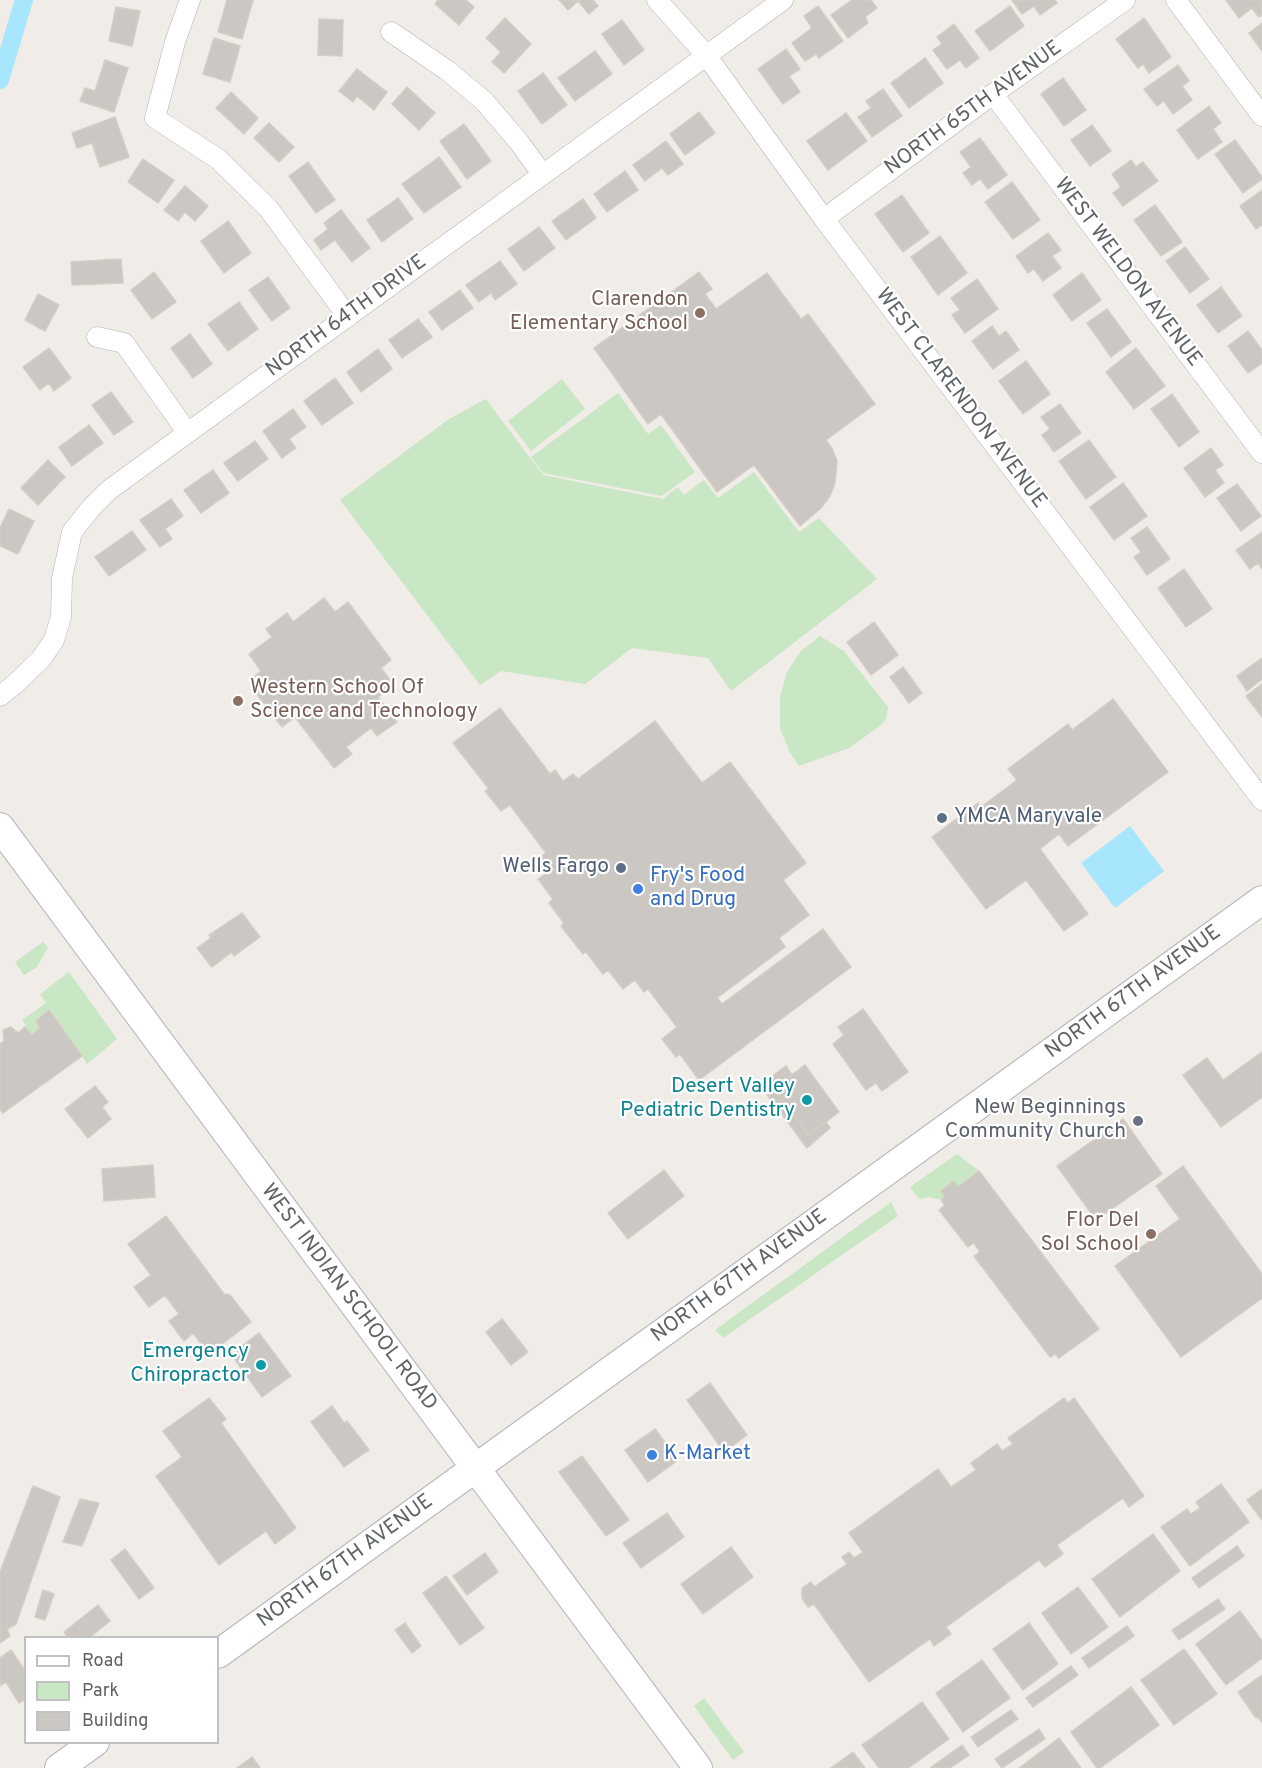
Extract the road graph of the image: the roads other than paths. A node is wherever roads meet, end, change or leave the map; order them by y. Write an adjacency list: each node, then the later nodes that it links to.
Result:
1 (190, 0): 12 (street)
2 (657, 0): 7 (street, WEST CLARENDON AVENUE)
3 (783, 0): 7 (street, NORTH 64TH DRIVE)
4 (1125, 0): 8 (street, NORTH 65TH AVENUE)
5 (1176, 0): 9 (street)
6 (392, 32): 10 (street)
7 (706, 55): 10 (street, NORTH 64TH DRIVE); 11 (street, WEST CLARENDON AVENUE)
8 (993, 94): 11 (street, NORTH 65TH AVENUE); 15 (street, WEST WELDON AVENUE)
9 (1262, 116)
10 (542, 174): 12 (street, NORTH 64TH DRIVE)
11 (824, 219): 17 (street, WEST CLARENDON AVENUE)
12 (348, 317): 14 (street, NORTH 64TH DRIVE)
13 (97, 337): 14 (street)
14 (188, 432): 16 (street, NORTH 64TH DRIVE)
15 (1262, 453)
16 (0, 696)
17 (1262, 800)
18 (0, 827): 20 (main road, WEST INDIAN SCHOOL ROAD)
19 (1262, 900): 20 (main road, NORTH 67TH AVENUE)
20 (475, 1469): 21 (main road, NORTH 67TH AVENUE); 24 (main road, WEST INDIAN SCHOOL ROAD)
21 (219, 1653)
22 (94, 1744): 23 (main road)
23 (59, 1768)
24 (698, 1768)

